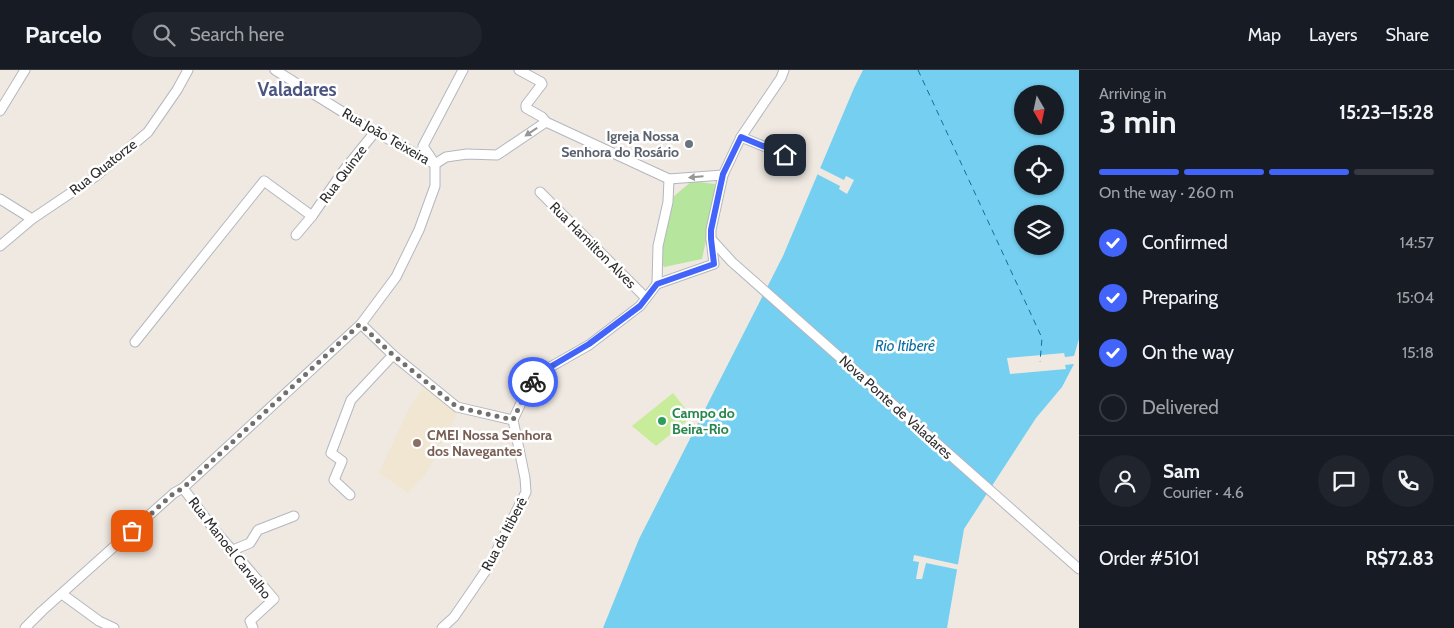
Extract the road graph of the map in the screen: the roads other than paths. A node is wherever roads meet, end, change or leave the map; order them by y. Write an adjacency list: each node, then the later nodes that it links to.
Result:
1 (25, 70): 7 (street)
2 (188, 70): 18 (street, Rua Quatorze)
3 (275, 70): 9 (street, Rua João Teixeira)
4 (463, 70): 12 (street)
5 (520, 70): 8 (street)
6 (784, 70): 10 (street)
7 (0, 111)
8 (546, 122): 12 (street, Rua João Teixeira, one-way to 12); 14 (street)
9 (375, 132): 12 (street, Rua João Teixeira); 17 (street, Rua Quinze)
10 (741, 137): 11 (street); 13 (street)
11 (800, 161)
12 (435, 164): 24 (street)
13 (723, 174): 14 (street, one-way to 14); 20 (street)
14 (669, 180): 22 (street)
15 (540, 192): 23 (street, Rua Hamilton Alves)
16 (0, 200): 18 (street)
17 (312, 216): 19 (street, Rua Quinze); 25 (street)
18 (32, 219): 21 (street, Rua Quatorze)
19 (296, 235)
20 (711, 239): 22 (street); 32 (street, Nova Ponte de Valadares)
21 (0, 246)
22 (657, 284): 23 (street)
23 (646, 298): 27 (street)
24 (360, 324): 26 (street); 28 (street)
25 (135, 342)
26 (393, 355): 27 (street); 29 (street)
27 (513, 420): 37 (street, Rua da Itiberê)
28 (183, 488): 31 (street, Rua Manoel Carvalho); 33 (street)
29 (350, 495)
30 (294, 516): 31 (street)
31 (233, 550): 36 (street, Rua Manoel Carvalho)
32 (1079, 569)
33 (62, 594): 34 (street); 35 (street)
34 (25, 628)
35 (114, 628)
36 (253, 628)
37 (442, 628)

